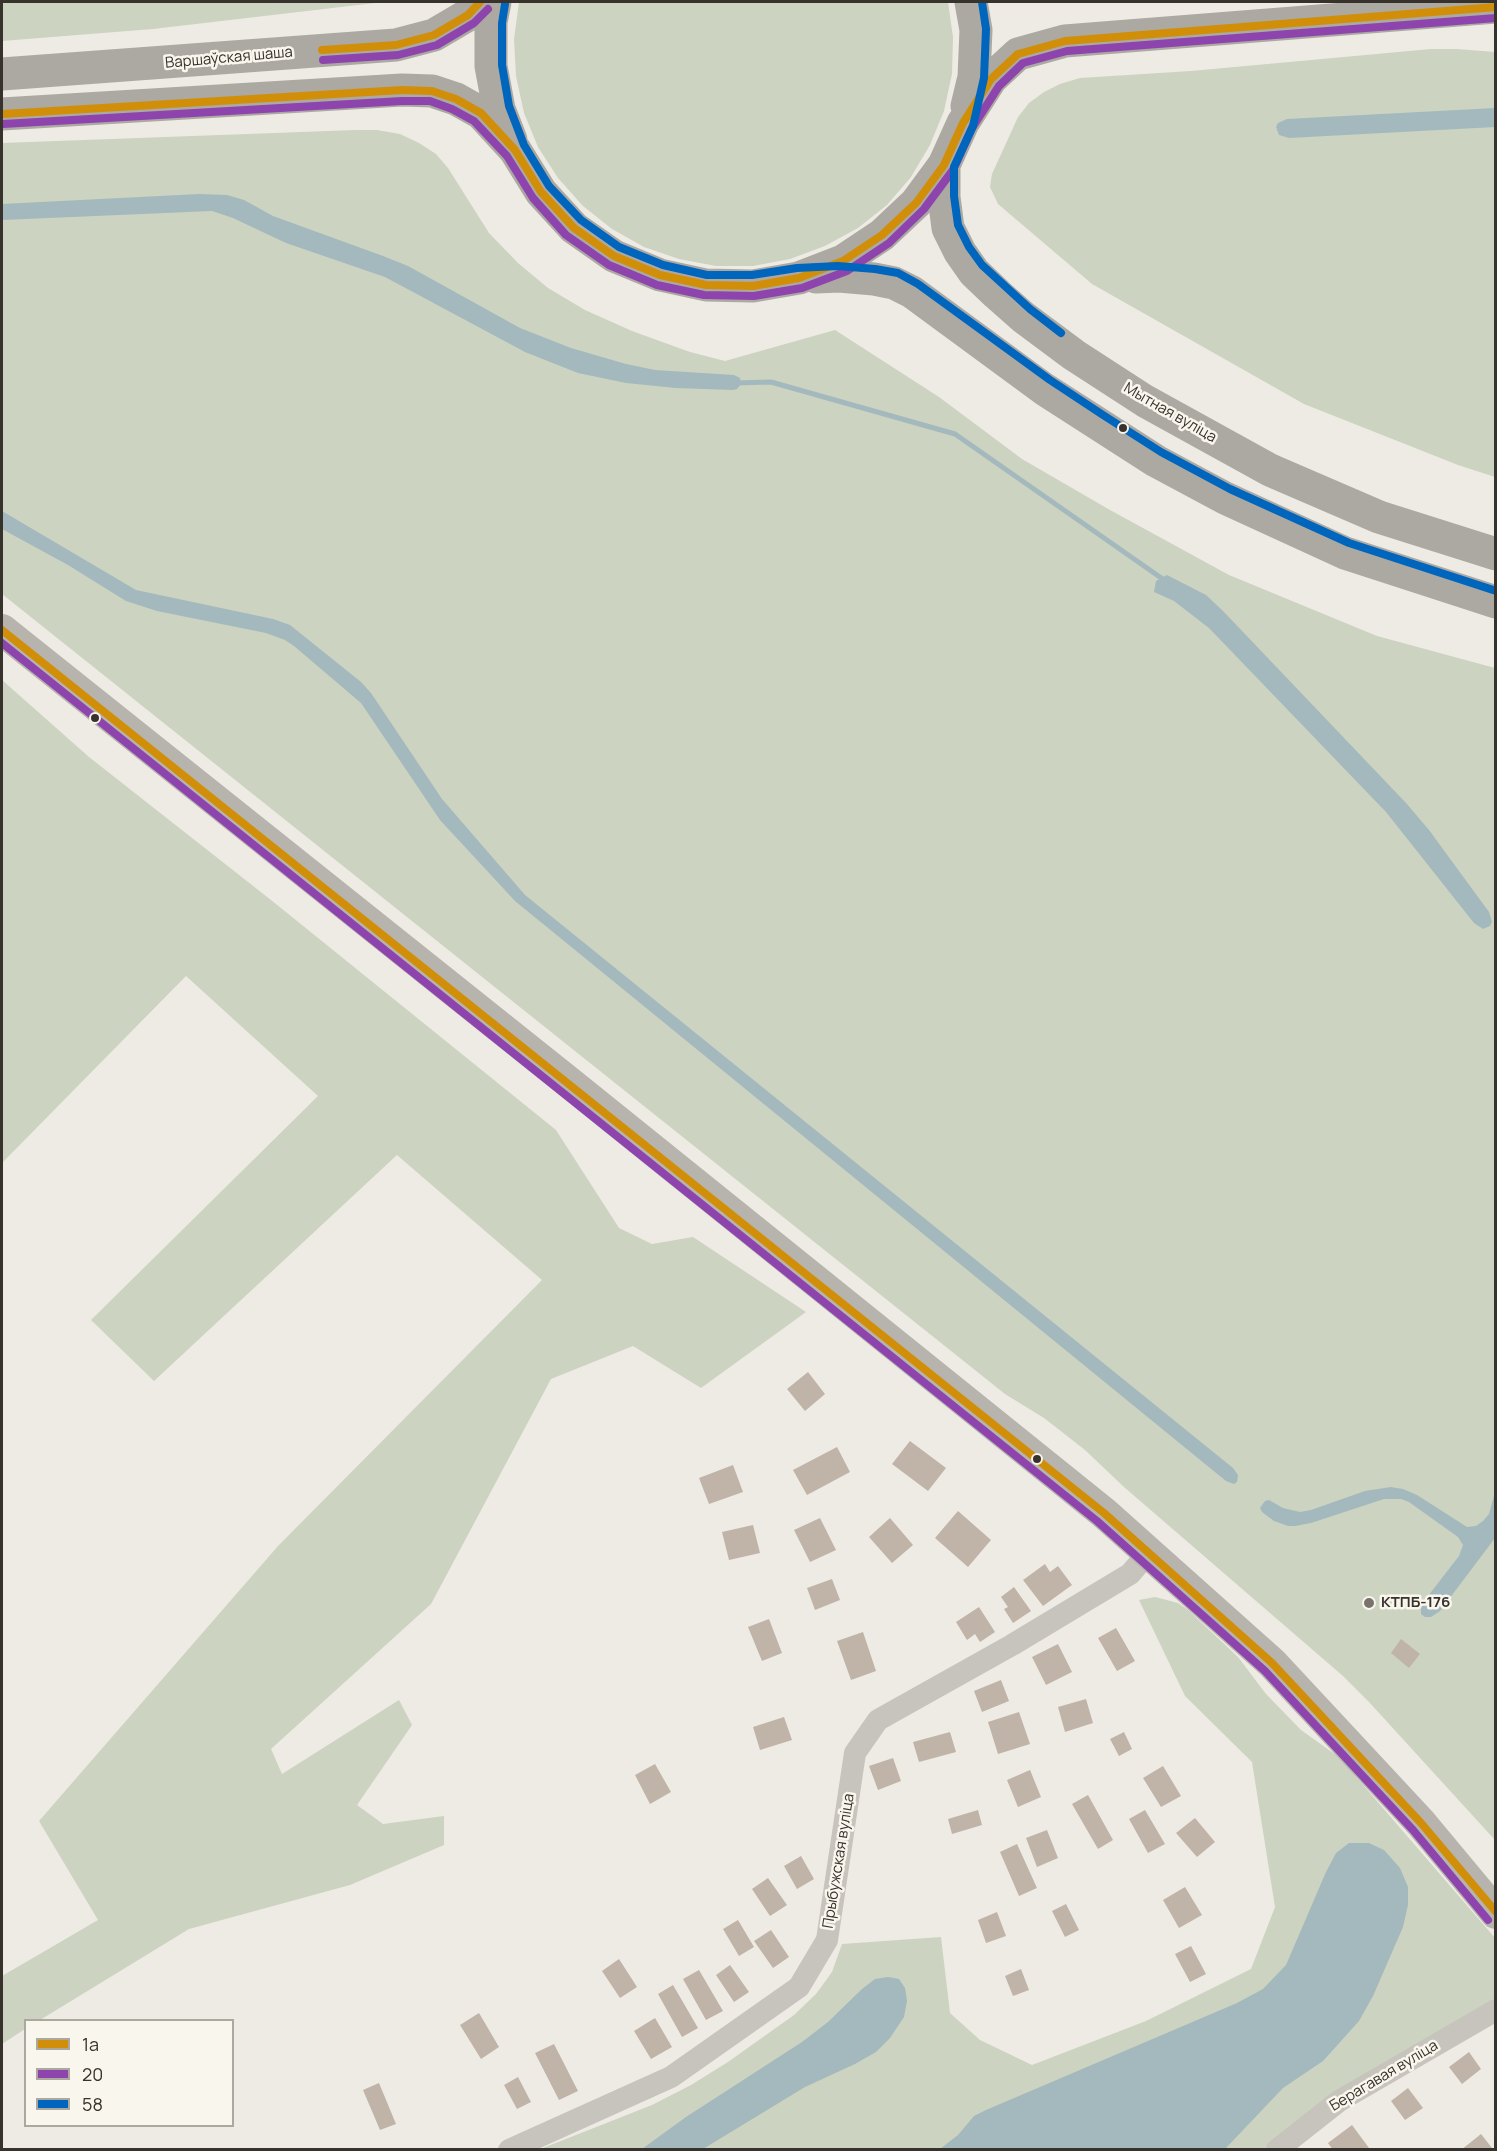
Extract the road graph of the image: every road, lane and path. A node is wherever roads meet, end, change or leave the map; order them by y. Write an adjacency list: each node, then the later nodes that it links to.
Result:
1 (480, 2): 5 (highway, Варшаўская шаша)
2 (495, 2): 8 (highway)
3 (971, 2): 7 (highway)
4 (1496, 7): 7 (highway)
5 (2, 74)
6 (2, 114): 8 (highway)
7 (963, 123): 9 (highway)
8 (515, 150): 10 (highway)
9 (944, 165): 10 (highway); 11 (highway, Мытная вуліца)
10 (799, 278): 12 (highway)
11 (1496, 554)
12 (1496, 602)
13 (2, 630): 14 (main road)
14 (1148, 1553): 15 (main road); 17 (street, Прыбужская вуліца)
15 (1496, 1913)
16 (1496, 2010): 18 (street, Берагавая вуліца)
17 (509, 2150)
18 (1277, 2150)

